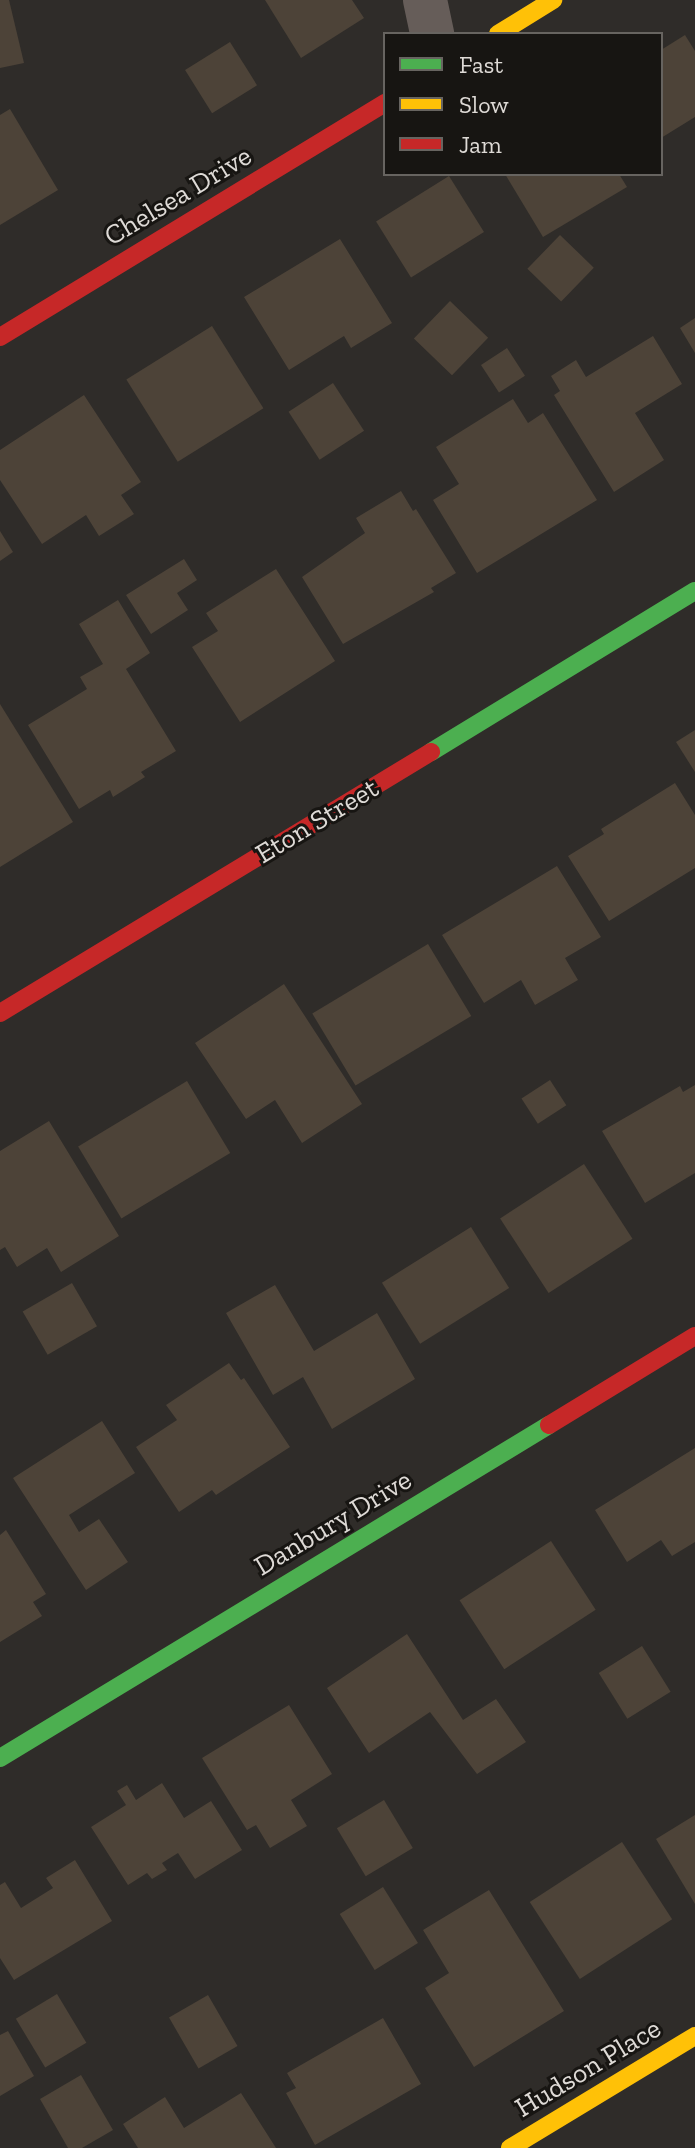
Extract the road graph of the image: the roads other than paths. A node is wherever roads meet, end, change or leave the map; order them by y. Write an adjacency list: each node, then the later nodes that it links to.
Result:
1 (425, 0): 3 (street)
2 (553, 0): 4 (street)
3 (432, 32)
4 (501, 32)
5 (383, 104): 6 (street, Chelsea Drive)
6 (0, 337)
7 (695, 591): 9 (street, Eton Street)
8 (695, 602): 9 (street, Eton Street)
9 (634, 629): 10 (street, Eton Street)
10 (0, 1013)
11 (695, 1336): 12 (street, Danbury Drive)
12 (0, 1758)
13 (695, 2036): 14 (street, Hudson Place)
14 (510, 2148)

